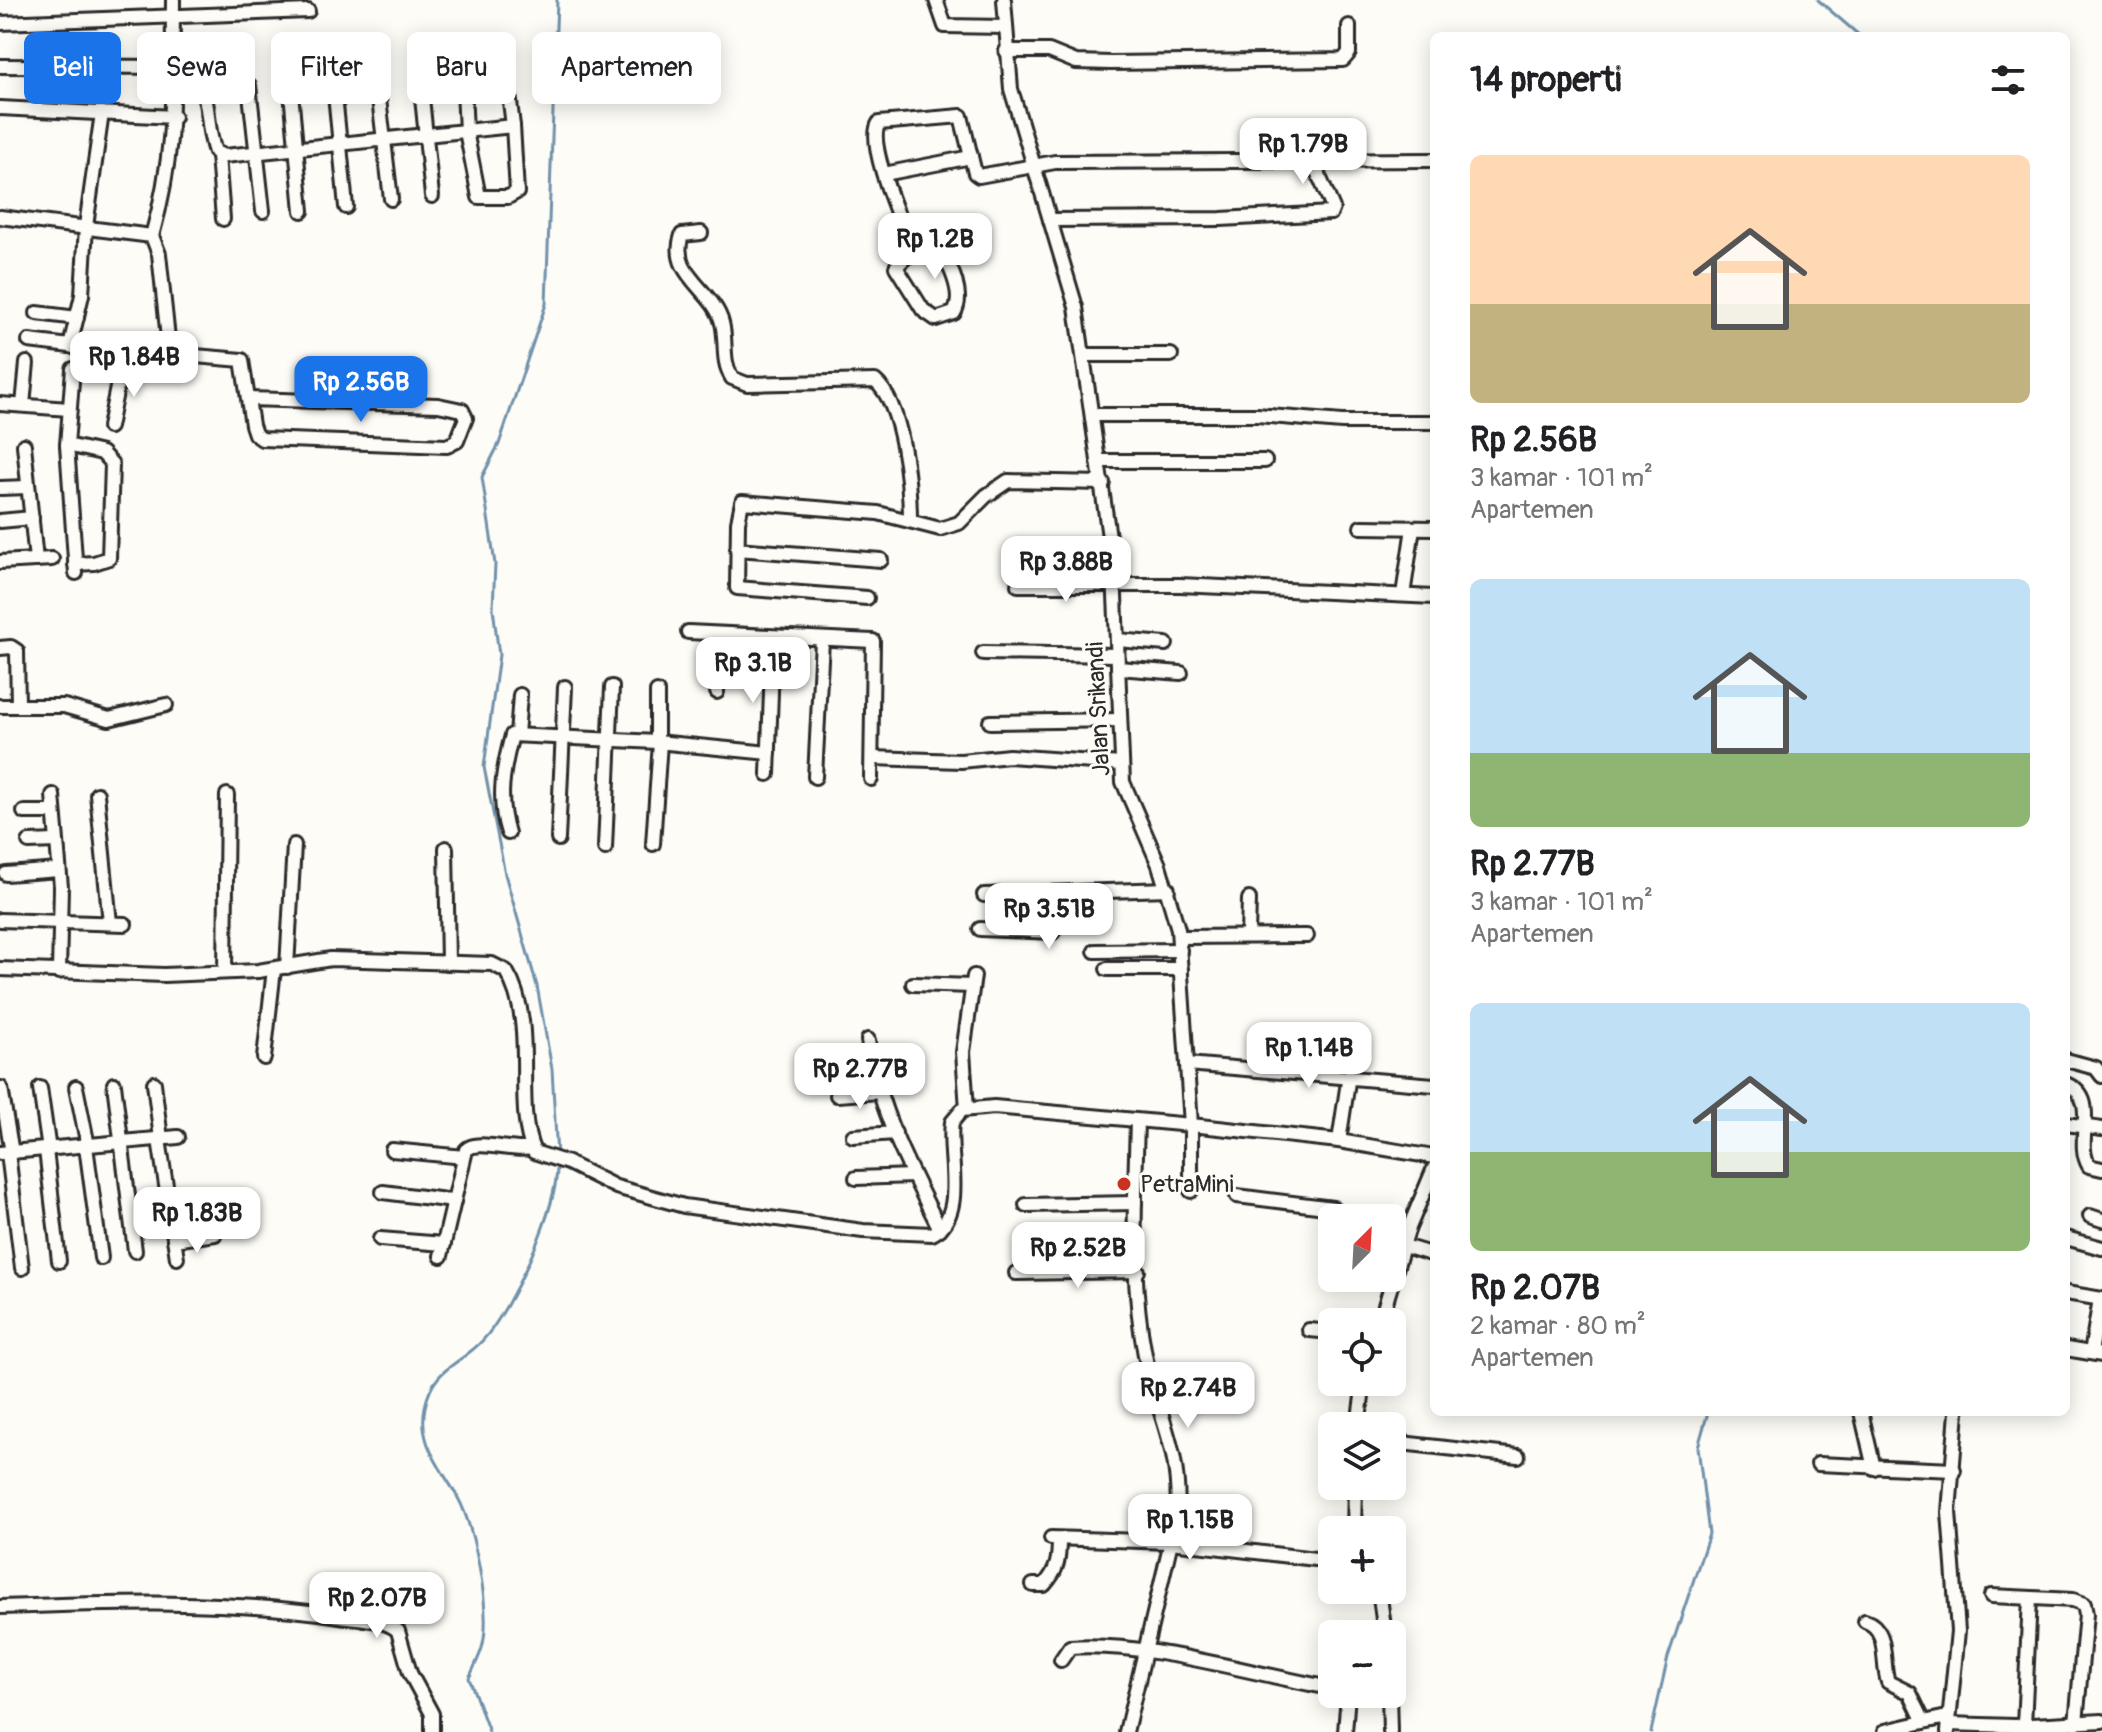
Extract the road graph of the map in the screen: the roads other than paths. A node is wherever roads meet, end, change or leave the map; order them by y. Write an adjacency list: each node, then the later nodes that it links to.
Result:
1 (173, 0): 5 (street)
2 (936, 0): 8 (street)
3 (1004, 0): 8 (street, Jalan Srikandi)
4 (308, 11): 5 (street)
5 (173, 18): 6 (street); 9 (street)
6 (0, 23)
7 (1349, 26): 10 (street)
8 (1006, 27): 10 (street, Jalan Srikandi)
9 (173, 32)
10 (1006, 51): 36 (street, Jalan Srikandi)
11 (0, 66): 12 (street)
12 (137, 67)
13 (174, 104): 24 (street)
14 (207, 104): 32 (street)
15 (251, 104): 31 (street)
16 (292, 104): 30 (street)
17 (336, 104): 29 (street)
18 (378, 104): 28 (street)
19 (423, 104): 27 (street)
20 (465, 104): 26 (street)
21 (510, 104): 25 (street)
22 (0, 108): 23 (street)
23 (102, 113): 24 (street); 46 (street)
24 (174, 117): 48 (street)
25 (513, 126): 26 (street); 26 (street)
26 (466, 131): 27 (street)
27 (426, 133): 28 (street); 38 (street)
28 (381, 138): 29 (street); 39 (street)
29 (341, 143): 30 (street); 40 (street)
30 (297, 148): 31 (street); 42 (street)
31 (255, 152): 32 (street); 41 (street)
32 (218, 155): 44 (street)
33 (971, 157): 36 (street); 37 (street); 37 (street)
34 (1312, 160): 35 (street); 36 (street); 45 (street)
35 (1430, 160)
36 (1034, 164): 45 (street, Jalan Srikandi)
37 (884, 174): 49 (street)
38 (432, 196)
39 (391, 199)
40 (346, 207)
41 (263, 211)
42 (302, 211)
43 (0, 217): 46 (street)
44 (223, 219)
45 (1050, 220): 54 (street, Jalan Srikandi)
46 (86, 226): 48 (street); 51 (street)
47 (701, 233): 73 (street)
48 (152, 236): 58 (street)
49 (913, 253): 49 (street)
50 (37, 313): 51 (street)
51 (77, 318): 53 (street)
52 (29, 341): 53 (street)
53 (70, 346): 64 (street)
54 (1084, 355): 55 (street); 62 (street, Jalan Srikandi)
55 (1171, 355)
56 (27, 363): 60 (street)
57 (73, 369): 61 (street)
58 (250, 399): 58 (street)
59 (0, 404): 60 (street)
60 (23, 405): 61 (street)
61 (69, 409): 66 (street)
62 (1093, 415): 63 (street); 67 (street, Jalan Srikandi)
63 (1430, 422)
64 (109, 427)
65 (24, 445): 70 (street)
66 (67, 445): 66 (street)
67 (1100, 461): 68 (street); 69 (street, Jalan Srikandi)
68 (1265, 461)
69 (1103, 483): 73 (street); 84 (street, Jalan Srikandi)
70 (28, 487): 71 (street); 72 (street)
71 (0, 488)
72 (32, 518): 74 (street); 80 (street)
73 (910, 520): 78 (street)
74 (0, 521)
75 (1361, 527): 76 (street)
76 (1413, 528): 77 (street); 85 (street)
77 (1430, 528)
78 (737, 549): 81 (street); 87 (street)
79 (52, 559): 80 (street)
80 (36, 560): 82 (street)
81 (881, 560)
82 (0, 562)
83 (1018, 585): 84 (street)
84 (1114, 586): 85 (street); 92 (street, Jalan Srikandi)
85 (1403, 595): 86 (street)
86 (1430, 597)
87 (867, 598)
88 (688, 632): 89 (street)
89 (729, 634): 90 (street); 101 (street)
90 (773, 637): 91 (street); 112 (street)
91 (822, 640): 113 (street); 116 (street)
92 (1117, 640): 93 (street); 96 (street, Jalan Srikandi)
93 (1166, 644)
94 (0, 648): 103 (street)
95 (983, 653): 96 (street)
96 (1117, 662): 97 (street); 106 (street, Jalan Srikandi)
97 (1181, 673)
98 (565, 687): 109 (street)
99 (612, 687): 110 (street)
100 (657, 692): 111 (street)
101 (717, 692)
102 (520, 695): 108 (street)
103 (18, 705): 104 (street); 105 (street)
104 (166, 705)
105 (0, 706)
106 (1119, 720): 107 (street); 114 (street, Jalan Srikandi)
107 (990, 722)
108 (517, 735): 109 (street); 123 (street)
109 (562, 737): 110 (street); 124 (street)
110 (609, 739): 111 (street); 130 (street)
111 (658, 742): 112 (street); 127 (street)
112 (769, 753): 115 (street)
113 (872, 758): 114 (street); 117 (street)
114 (1121, 764): 133 (street, Jalan Srikandi)
115 (768, 774)
116 (815, 777)
117 (871, 779)
118 (97, 794): 139 (street)
119 (53, 795): 122 (street)
120 (227, 795): 153 (street)
121 (24, 812): 122 (street)
122 (53, 812): 125 (street)
123 (508, 833)
124 (558, 839)
125 (56, 841): 126 (street); 131 (street)
126 (29, 842)
127 (653, 844)
128 (294, 845): 147 (street)
129 (446, 848): 146 (street)
130 (605, 848)
131 (59, 870): 132 (street); 138 (street)
132 (6, 874)
133 (1168, 889): 134 (street); 144 (street, Jalan Srikandi)
134 (1059, 893): 135 (street); 141 (street)
135 (984, 895)
136 (1249, 899): 142 (street)
137 (0, 920): 138 (street)
138 (62, 922): 139 (street); 152 (street)
139 (110, 923): 140 (street)
140 (125, 924)
141 (980, 929)
142 (1248, 935): 143 (street); 144 (street)
143 (1307, 936)
144 (1179, 943): 145 (street); 151 (street, Jalan Srikandi)
145 (1095, 951)
146 (448, 963): 147 (street); 184 (street)
147 (287, 967): 149 (street)
148 (0, 969): 152 (street)
149 (274, 969): 153 (street); 156 (street)
150 (1107, 969): 151 (street)
151 (1181, 969): 160 (street, Jalan Srikandi)
152 (59, 972): 153 (street)
153 (225, 972)
154 (913, 984): 172 (street)
155 (868, 1040): 158 (street)
156 (264, 1058)
157 (2070, 1061): 162 (street)
158 (871, 1062): 159 (street); 170 (street)
159 (831, 1063)
160 (1187, 1064): 161 (street); 174 (street, Jalan Srikandi)
161 (1349, 1075): 165 (street); 181 (street)
162 (2102, 1076)
163 (154, 1083): 180 (street)
164 (114, 1084): 182 (street)
165 (1430, 1085)
166 (2070, 1086): 176 (street)
167 (76, 1087): 183 (street)
168 (1, 1088): 187 (street)
169 (40, 1088): 185 (street)
170 (880, 1092): 171 (street); 177 (street)
171 (837, 1095)
172 (967, 1109): 173 (street); 203 (street)
173 (1137, 1121): 174 (street); 200 (street)
174 (1191, 1125): 181 (street); 194 (street, Jalan Srikandi)
175 (2070, 1125): 176 (street)
176 (2096, 1128): 190 (street)
177 (895, 1133): 178 (street); 191 (street)
178 (853, 1136)
179 (178, 1137): 180 (street)
180 (160, 1139): 182 (street); 198 (street)
181 (1339, 1141): 188 (street)
182 (123, 1143): 183 (street); 212 (street)
183 (87, 1146): 185 (street); 214 (street)
184 (532, 1148): 189 (street); 203 (street)
185 (48, 1150): 187 (street); 216 (street)
186 (392, 1150): 189 (street)
187 (7, 1153): 217 (street)
188 (1430, 1156)
189 (464, 1157): 199 (street)
190 (2102, 1169)
191 (913, 1176): 192 (street); 203 (street)
192 (856, 1178)
193 (1430, 1178): 204 (street)
194 (1191, 1191)
195 (383, 1192): 199 (street)
196 (198, 1195): 198 (street)
197 (1237, 1196): 202 (street)
198 (168, 1200): 209 (street)
199 (454, 1201): 207 (street)
200 (1135, 1203): 201 (street); 218 (street)
201 (1026, 1205)
202 (1318, 1206)
203 (940, 1229)
204 (1408, 1230): 206 (street)
205 (215, 1234): 209 (street)
206 (1406, 1238)
207 (380, 1239)
208 (2070, 1239): 211 (street)
209 (174, 1240): 215 (street)
210 (1406, 1247): 213 (street)
211 (2102, 1248)
212 (135, 1251)
213 (1430, 1254)
214 (101, 1258)
215 (177, 1258)
216 (59, 1261)
217 (22, 1268)
218 (1138, 1271): 219 (street); 233 (street)
219 (1016, 1273)
220 (2070, 1294): 221 (street)
221 (2101, 1299): 225 (street)
222 (1309, 1330): 223 (street)
223 (1318, 1331)
224 (2070, 1350): 225 (street)
225 (2096, 1354)
226 (1862, 1416): 231 (street)
227 (1957, 1416): 232 (street)
228 (1406, 1444): 229 (street)
229 (1518, 1456)
230 (1818, 1464): 231 (street)
231 (1874, 1468): 232 (street)
232 (1954, 1470): 247 (street)
233 (1171, 1542): 234 (street); 235 (street); 240 (street)
234 (1318, 1559)
235 (1033, 1585)
236 (1991, 1596): 237 (street)
237 (2030, 1598): 246 (street); 249 (street)
238 (0, 1607): 251 (street)
239 (1865, 1621): 245 (street)
240 (1145, 1653): 241 (street); 242 (street); 252 (street)
241 (1061, 1660)
242 (1318, 1685)
243 (1347, 1708): 253 (street)
244 (1389, 1708): 254 (street)
245 (1924, 1722): 247 (street); 250 (street)
246 (2076, 1723): 248 (street); 249 (street)
247 (1948, 1724): 249 (street)
248 (2097, 1725)
249 (2024, 1726)
250 (1885, 1731)
251 (432, 1732)
252 (1126, 1732)
253 (1345, 1732)
254 (1390, 1732)

